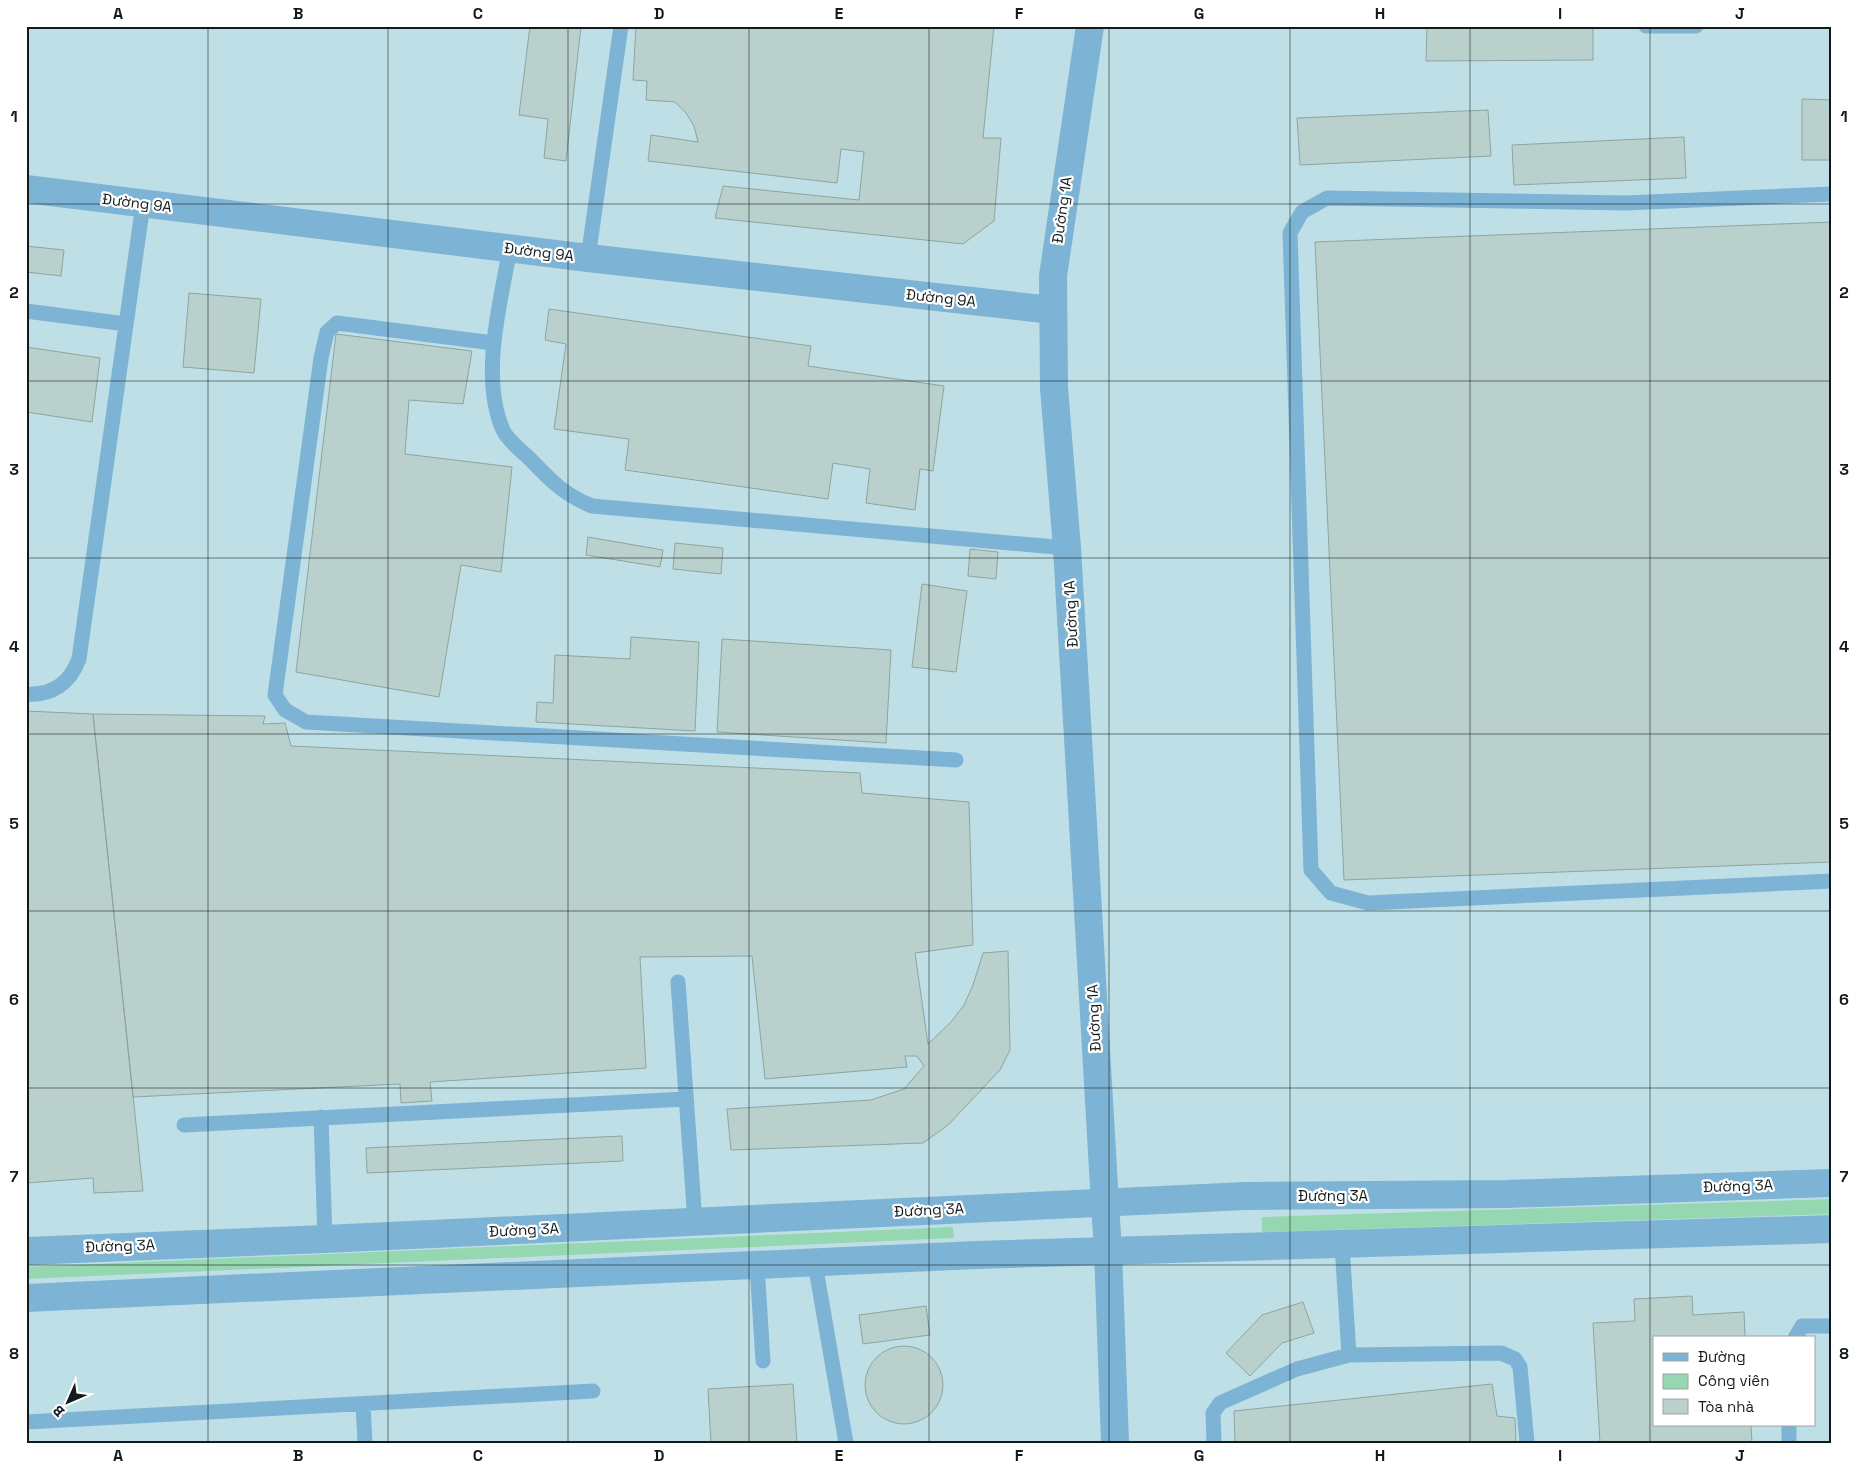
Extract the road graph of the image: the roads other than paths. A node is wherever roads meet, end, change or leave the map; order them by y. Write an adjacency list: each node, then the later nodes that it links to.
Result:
1 (621, 26): 9 (lane)
2 (1090, 26): 10 (street, Đường 1A)
3 (1646, 26): 4 (lane)
4 (1696, 26)
5 (26, 189): 7 (street, Đường 9A)
6 (1832, 194): 17 (lane)
7 (143, 204): 8 (street, Đường 9A); 12 (lane)
8 (510, 249): 9 (street, Đường 9A); 13 (lane)
9 (588, 258): 10 (street, Đường 9A)
10 (1052, 310): 14 (street, Đường 1A)
11 (26, 311): 12 (lane)
12 (126, 324): 15 (lane)
13 (493, 343): 14 (lane); 16 (lane)
14 (1067, 548): 23 (street, Đường 1A)
15 (26, 694)
16 (956, 760)
17 (1832, 881)
18 (678, 982): 19 (lane)
19 (686, 1099): 20 (lane); 24 (lane)
20 (322, 1117): 21 (lane); 26 (lane)
21 (184, 1124)
22 (1832, 1183): 23 (street, Đường 3A)
23 (1104, 1204): 24 (street, Đường 3A); 29 (street, Đường 1A)
24 (695, 1222): 26 (street, Đường 3A)
25 (1832, 1229): 27 (street)
26 (325, 1240): 28 (street, Đường 3A)
27 (1342, 1245): 29 (street); 35 (lane)
28 (26, 1250)
29 (1108, 1250): 30 (street); 43 (street)
30 (815, 1263): 31 (street); 42 (lane)
31 (757, 1265): 32 (street); 36 (lane)
32 (26, 1298)
33 (1832, 1326): 34 (lane)
34 (1796, 1336)
35 (1348, 1354): 44 (lane); 45 (lane)
36 (763, 1361)
37 (593, 1391): 38 (lane)
38 (364, 1404): 39 (lane); 41 (lane)
39 (26, 1422)
40 (1789, 1426): 46 (lane)
41 (365, 1443)
42 (846, 1443)
43 (1115, 1443)
44 (1214, 1443)
45 (1528, 1443)
46 (1789, 1443)

